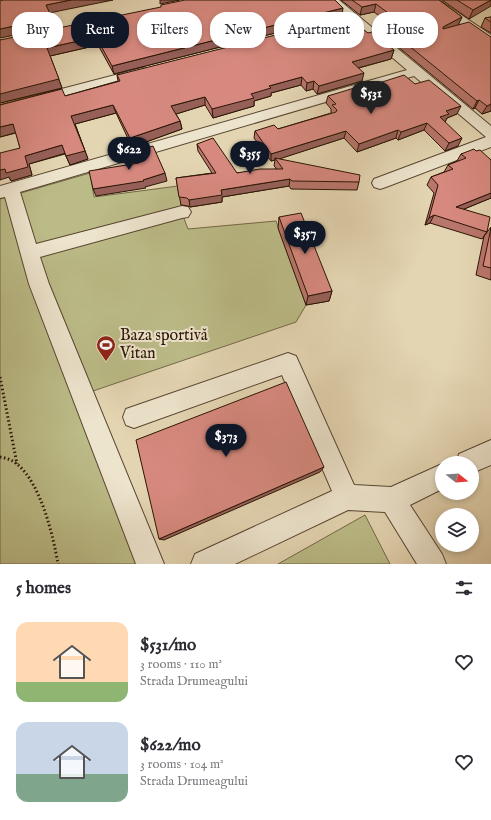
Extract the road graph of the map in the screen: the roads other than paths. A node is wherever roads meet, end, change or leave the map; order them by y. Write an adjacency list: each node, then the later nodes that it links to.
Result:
1 (332, 0): 3 (street)
2 (432, 0): 5 (street)
3 (346, 12)
4 (364, 27): 7 (street)
5 (491, 41)
6 (153, 69): 8 (street)
7 (417, 71): 9 (street); 12 (street)
8 (0, 108)
9 (491, 134)
10 (491, 140): 11 (street)
11 (380, 182)
12 (6, 191): 14 (street)
13 (182, 212): 14 (street)
14 (29, 253): 21 (street)
15 (134, 417): 19 (street)
16 (491, 452): 17 (street)
17 (479, 458)
18 (435, 479): 20 (street)
19 (347, 497): 20 (street); 22 (street)
20 (392, 500): 23 (street)
21 (150, 564)
22 (205, 564)
23 (432, 564)

